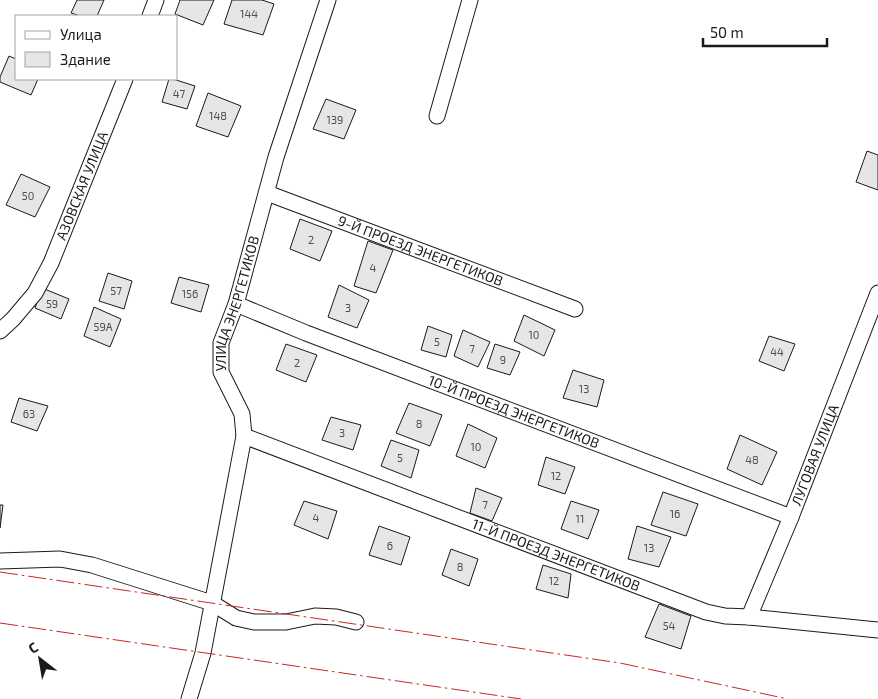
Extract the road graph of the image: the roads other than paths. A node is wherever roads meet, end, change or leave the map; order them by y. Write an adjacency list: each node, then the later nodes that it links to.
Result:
1 (156, 0): 4 (street)
2 (328, 0): 7 (street, УЛИЦА ЭНЕРГЕТИКОВ)
3 (470, 0): 6 (street)
4 (150, 15)
5 (125, 80): 11 (street, АЗОВСКАЯ УЛИЦА)
6 (437, 116)
7 (267, 193): 9 (street, УЛИЦА ЭНЕРГЕТИКОВ); 10 (street, 9-Й ПРОЕЗД ЭНЕРГЕТИКОВ)
8 (878, 293): 13 (street, ЛУГОВАЯ УЛИЦА)
9 (236, 304): 12 (street, УЛИЦА ЭНЕРГЕТИКОВ); 13 (street, 10-Й ПРОЕЗД ЭНЕРГЕТИКОВ)
10 (575, 309)
11 (0, 331)
12 (244, 436): 15 (street, УЛИЦА ЭНЕРГЕТИКОВ); 16 (street, 11-Й ПРОЕЗД ЭНЕРГЕТИКОВ)
13 (791, 517): 16 (street, ЛУГОВАЯ УЛИЦА)
14 (0, 561): 15 (street)
15 (212, 603): 17 (street); 19 (street, УЛИЦА ЭНЕРГЕТИКОВ)
16 (749, 617): 18 (street, 11-Й ПРОЕЗД ЭНЕРГЕТИКОВ)
17 (356, 622)
18 (878, 630)
19 (189, 699)

